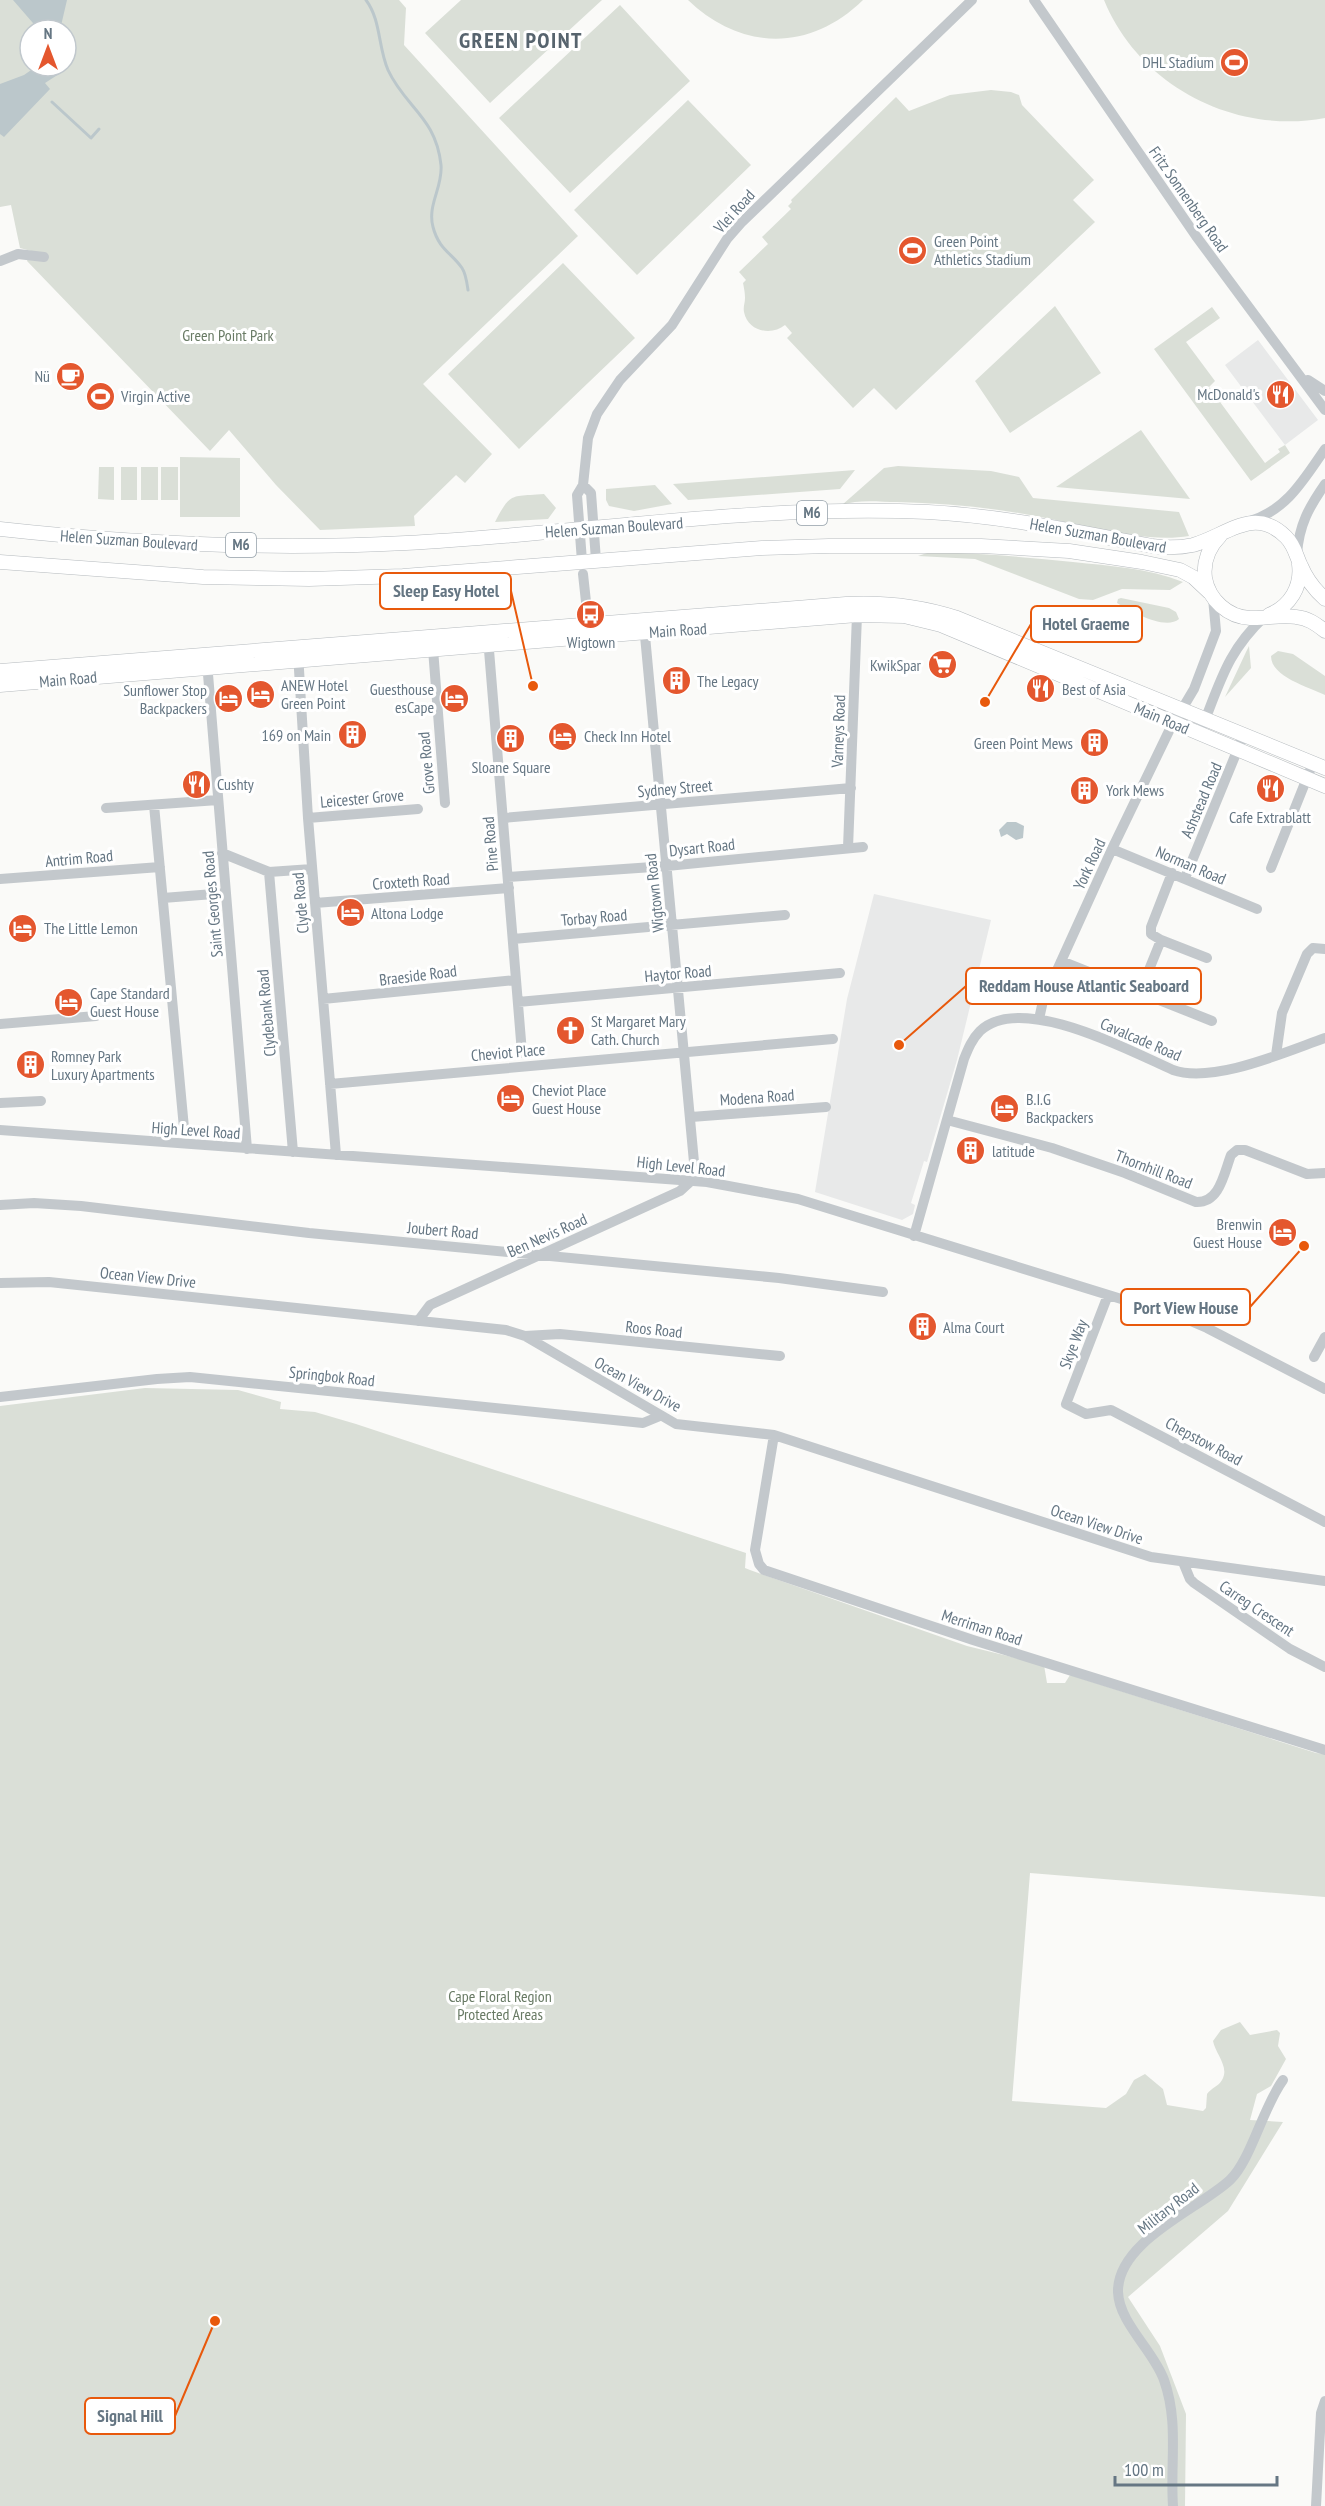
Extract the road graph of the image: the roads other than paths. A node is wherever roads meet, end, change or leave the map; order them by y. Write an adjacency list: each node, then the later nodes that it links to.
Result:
1 (972, 0): 12 (street, Vlei Road)
2 (1034, 0): 5 (street, Fritz Sonnenberg Road)
3 (44, 257): 4 (street)
4 (0, 261)
5 (1293, 368): 6 (street); 7 (street, Fritz Sonnenberg Road)
6 (1325, 391)
7 (1325, 410)
8 (1325, 449): 10 (street)
9 (1325, 484): 15 (street)
10 (1244, 523): 13 (main road, Helen Suzman Boulevard / M6); 15 (main road)
11 (0, 529): 12 (main road, Helen Suzman Boulevard / M6)
12 (587, 529): 13 (main road, Helen Suzman Boulevard / M6); 17 (street, Vlei Road)
13 (1224, 532): 19 (main road)
14 (0, 556): 18 (main road)
15 (1298, 558): 20 (main road); 23 (main road)
16 (0, 562): 18 (main road, Helen Suzman Boulevard / M6)
17 (587, 565): 18 (main road, Helen Suzman Boulevard / M6); 19 (main road, Helen Suzman Boulevard / M6); 21 (street, Vlei Road)
18 (82, 570)
19 (1211, 595): 23 (main road, Helen Suzman Boulevard / M6); 32 (street, York Road)
20 (1325, 599)
21 (587, 611)
22 (857, 615): 24 (main road, Main Road); 34 (main road, Main Road); 41 (street, Varneys Road)
23 (1265, 617): 25 (main road, Helen Suzman Boulevard / M6); 33 (street)
24 (644, 627): 26 (main road, Main Road); 32 (main road, Main Road); 44 (street, Wigtown Road)
25 (1325, 631)
26 (488, 639): 27 (main road, Main Road); 28 (main road, Main Road); 49 (street, Pine Road)
27 (433, 649): 28 (main road, Main Road); 43 (street, Grove Road)
28 (298, 655): 29 (main road, Main Road); 48 (street, Clyde Road)
29 (206, 662): 30 (main road, Main Road); 31 (main road, Main Road); 42 (street, Saint Georges Road)
30 (0, 671)
31 (0, 685)
32 (1183, 708): 33 (main road, Main Road); 34 (street, York Road)
33 (1206, 718): 35 (street); 36 (main road, Main Road)
34 (1174, 724): 35 (main road, Main Road); 52 (street, York Road)
35 (1200, 734): 37 (main road, Main Road)
36 (1244, 734): 37 (street, Ashstead Road); 38 (main road, Main Road)
37 (1238, 749): 39 (main road, Main Road); 60 (street, Ashstead Road)
38 (1319, 765): 39 (street)
39 (1307, 779): 40 (main road, Main Road); 56 (street)
40 (1325, 786)
41 (851, 788): 44 (street, Sydney Street); 51 (street, Varneys Road)
42 (218, 800): 45 (street); 53 (street, Saint Georges Road)
43 (445, 802)
44 (660, 804): 49 (street, Sydney Street); 54 (street, Wigtown Road)
45 (154, 805): 46 (street); 55 (street)
46 (106, 808)
47 (418, 809): 48 (street, Leicester Grove)
48 (308, 818): 57 (street, Clyde Road)
49 (503, 818): 62 (street, Pine Road)
50 (863, 847): 51 (street, Dysart Road)
51 (848, 848): 54 (street, Dysart Road)
52 (1112, 849): 59 (street, Norman Road); 73 (street, York Road)
53 (222, 853): 58 (street); 63 (street, Saint Georges Road)
54 (667, 866): 62 (street, Dysart Road); 68 (street, Wigtown Road)
55 (160, 867): 61 (street, Antrim Road); 64 (street)
56 (1271, 868)
57 (312, 869): 58 (street); 65 (street, Clyde Road)
58 (269, 872): 98 (street, Clydebank Road)
59 (1172, 873): 60 (street, Norman Road); 69 (street)
60 (1185, 878): 66 (street, Norman Road)
61 (0, 879)
62 (509, 883): 65 (street, Croxteth Road); 70 (street, Pine Road)
63 (226, 893): 64 (street); 97 (street, Saint Georges Road)
64 (162, 898): 95 (street)
65 (315, 903): 78 (street, Clyde Road)
66 (1257, 909)
67 (785, 915): 68 (street, Torbay Road)
68 (673, 926): 70 (street, Torbay Road); 76 (street, Wigtown Road)
69 (1156, 937): 72 (street); 77 (street)
70 (513, 939): 75 (street, Pine Road)
71 (1325, 949): 88 (street)
72 (1207, 958)
73 (1061, 961): 77 (street); 81 (street, York Road)
74 (840, 973): 76 (street, Haytor Road)
75 (516, 980): 78 (street, Braeside Road); 79 (street, Pine Road)
76 (679, 988): 79 (street, Haytor Road); 87 (street, Wigtown Road)
77 (1140, 992): 82 (street)
78 (323, 999): 89 (street, Clyde Road)
79 (518, 1002): 86 (street, Pine Road)
80 (96, 1016): 83 (street)
81 (1039, 1019): 88 (street, Cavalcade Road); 94 (street, Cavalcade Road)
82 (1212, 1021)
83 (0, 1024)
84 (1325, 1038): 88 (street, Cavalcade Road)
85 (832, 1039): 87 (street, Cheviot Place)
86 (522, 1053)
87 (685, 1053): 89 (street, Cheviot Place); 93 (street, Wigtown Road)
88 (1276, 1055)
89 (330, 1084): 99 (street, Clyde Road)
90 (41, 1101): 91 (street)
91 (0, 1103)
92 (826, 1107): 93 (street, Modena Road)
93 (691, 1117): 100 (street, Wigtown Road)
94 (946, 1120): 101 (street, Thornhill Road); 104 (street, Cavalcade Road)
95 (184, 1128)
96 (0, 1130): 97 (street, High Level Road)
97 (247, 1149): 98 (street, High Level Road)
98 (293, 1152): 99 (street, High Level Road)
99 (336, 1155): 102 (street, High Level Road)
100 (694, 1162)
101 (1323, 1174)
102 (692, 1180): 104 (street, High Level Road); 105 (street, Ben Nevis Road)
103 (0, 1205): 105 (street, Joubert Road)
104 (914, 1236): 108 (street, High Level Road)
105 (537, 1255): 107 (street, Joubert Road); 109 (street, Ben Nevis Road)
106 (0, 1283): 109 (street, Ocean View Drive)
107 (883, 1292)
108 (1108, 1295): 114 (street, High Level Road); 116 (street, Skye Way)
109 (418, 1320): 110 (street, Ocean View Drive)
110 (525, 1336): 112 (street, Roos Road); 117 (street, Ocean View Drive)
111 (1325, 1337): 113 (street)
112 (780, 1356)
113 (1314, 1357)
114 (1325, 1389)
115 (0, 1397): 117 (street, Springbok Road)
116 (1066, 1404): 119 (street, Chepstow Road)
117 (660, 1416): 118 (street, Ocean View Drive)
118 (774, 1435): 120 (street, Ocean View Drive); 123 (street, Merriman Road)
119 (1325, 1522)
120 (1184, 1563): 121 (street, Ocean View Drive); 122 (street, Carreg Crescent)
121 (1325, 1581)
122 (1325, 1667)
123 (1325, 1750)
124 (1282, 2080): 126 (street, Military Road)
125 (1325, 2402): 127 (street)
126 (1173, 2506)
127 (1316, 2506)

